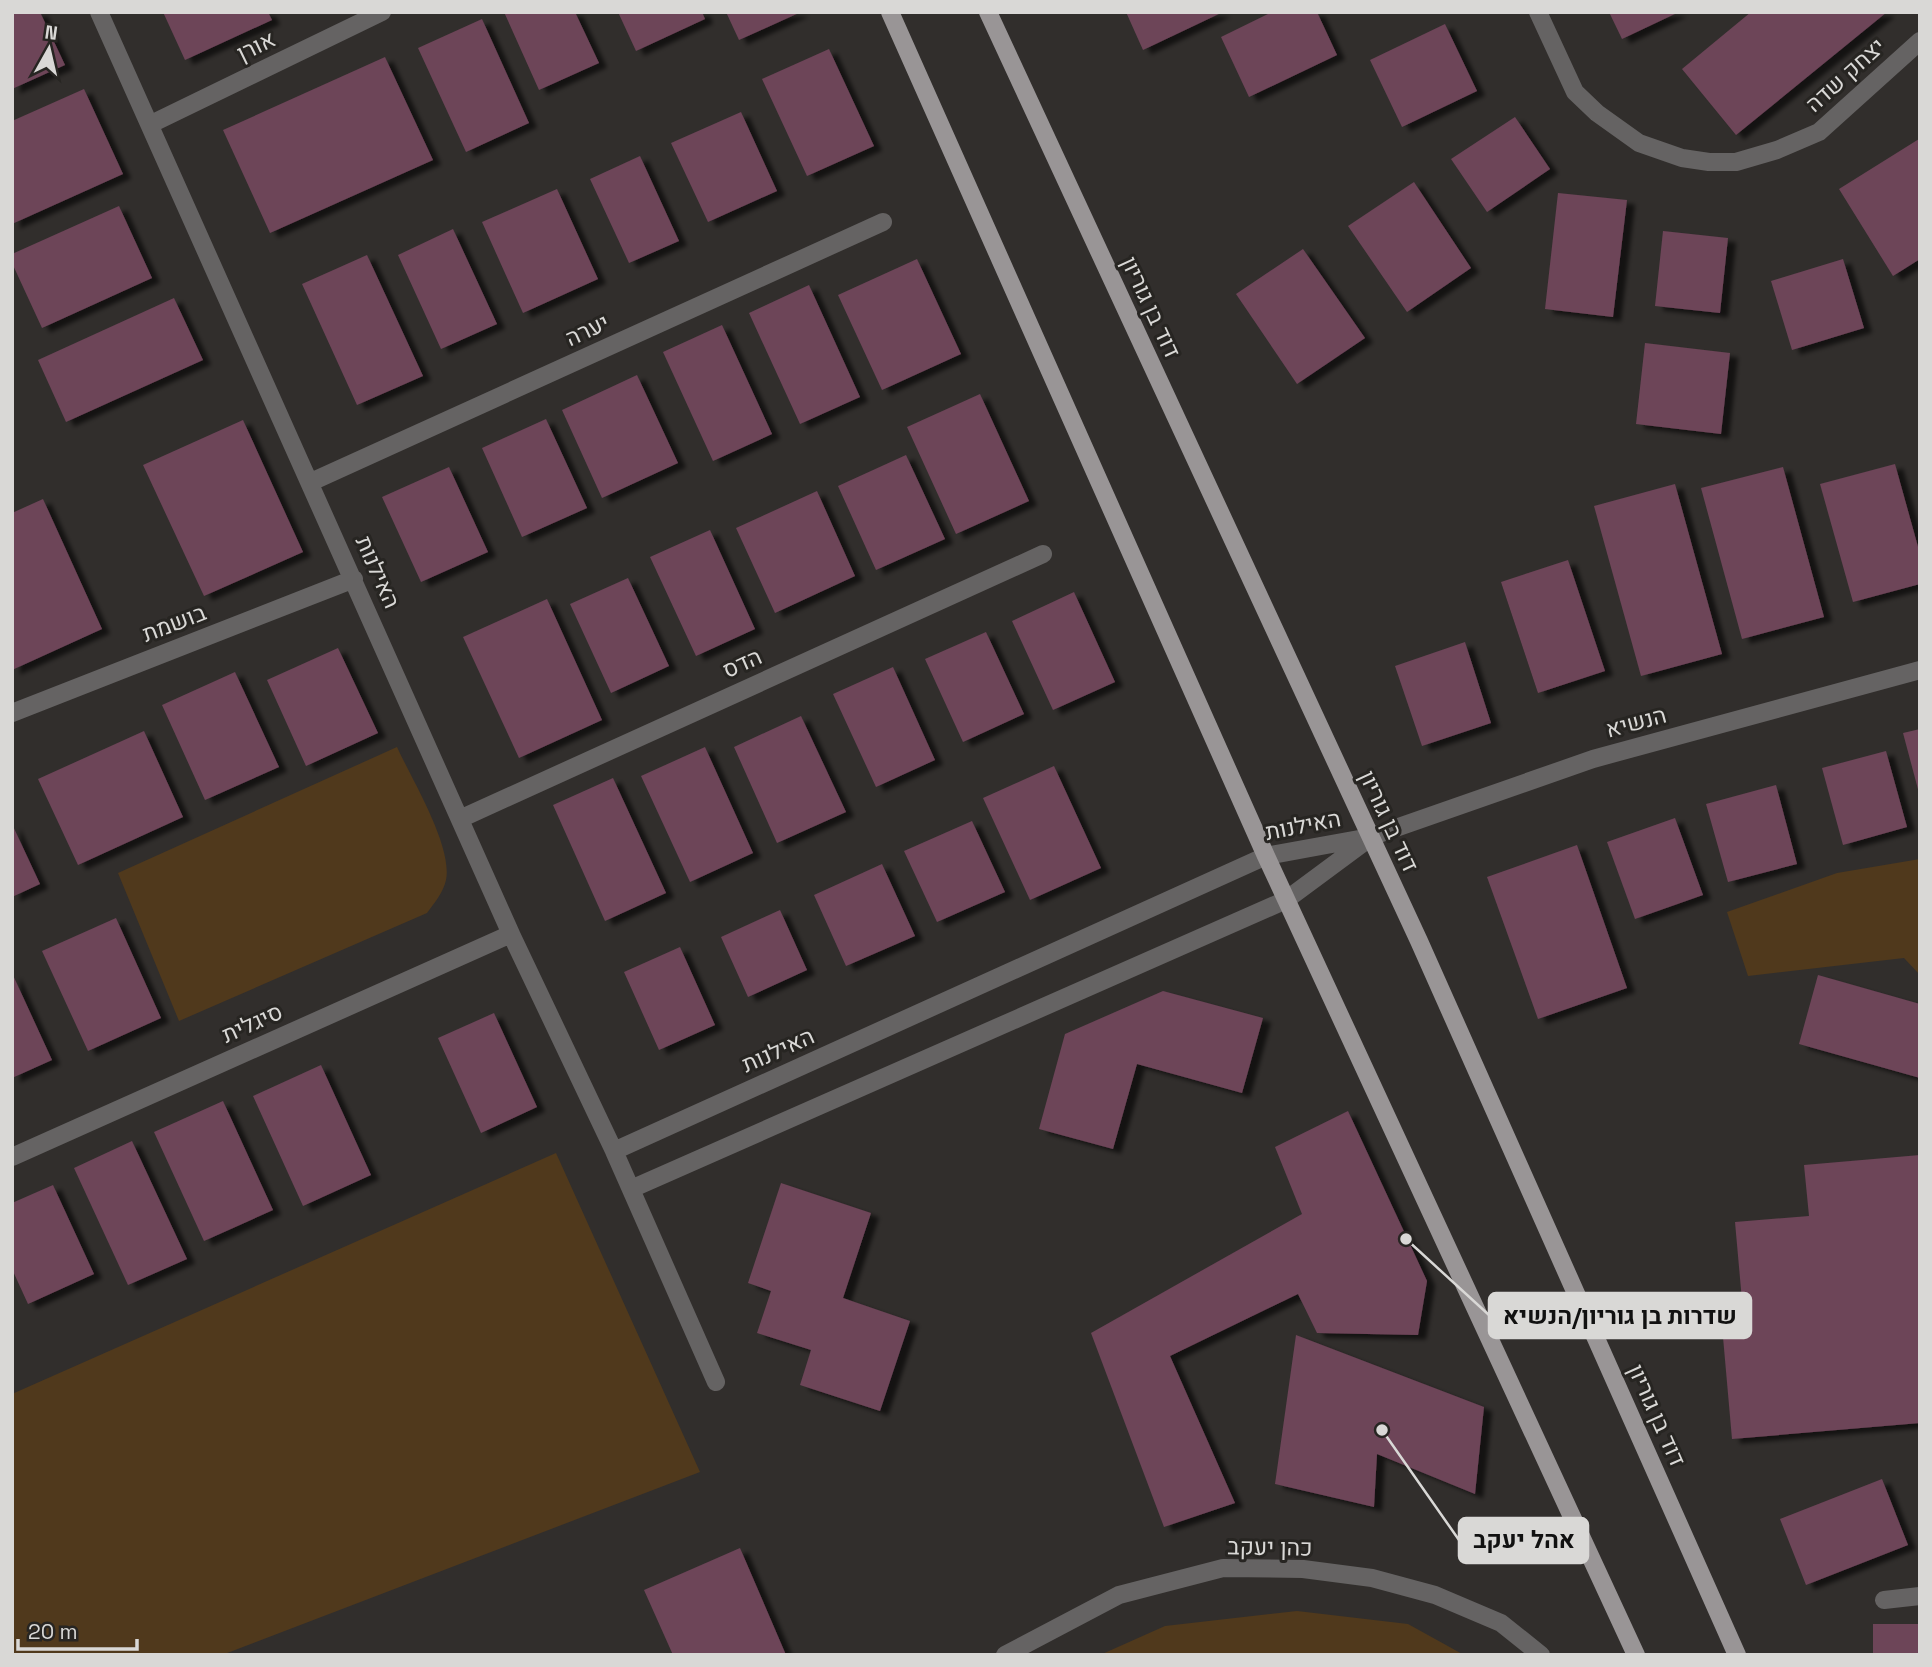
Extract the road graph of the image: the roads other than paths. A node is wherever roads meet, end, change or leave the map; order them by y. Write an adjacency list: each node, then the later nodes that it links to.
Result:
1 (99, 12): 7 (street, האילנות)
2 (382, 12): 7 (street, אורן)
3 (890, 12): 16 (main road)
4 (988, 12): 15 (main road, דוד בן גוריון)
5 (1538, 12): 6 (street, יצחק שדה)
6 (1920, 41)
7 (151, 124): 9 (street, האילנות)
8 (883, 222): 9 (street, יערה)
9 (311, 482): 11 (street, האילנות)
10 (1043, 554): 14 (street, הדס)
11 (354, 579): 13 (street, בושמת); 14 (street, האילנות)
12 (1920, 670): 15 (street, הנשיא)
13 (12, 713)
14 (461, 818): 18 (street, האילנות)
15 (1370, 837): 16 (street, האילנות); 17 (street, האילנות); 28 (main road, דוד בן גוריון)
16 (1266, 856): 17 (main road); 19 (street, האילנות)
17 (1286, 900): 21 (street, האילנות); 27 (main road)
18 (511, 934): 19 (street, האילנות); 20 (street, סיגלית)
19 (614, 1151): 21 (street, האילנות)
20 (12, 1157)
21 (631, 1188): 22 (street, האילנות)
22 (716, 1382)
23 (1920, 1596): 24 (street)
24 (1884, 1600)
25 (1005, 1655): 26 (street, כהן יעקב)
26 (1541, 1655)
27 (1636, 1655)
28 (1737, 1655)

